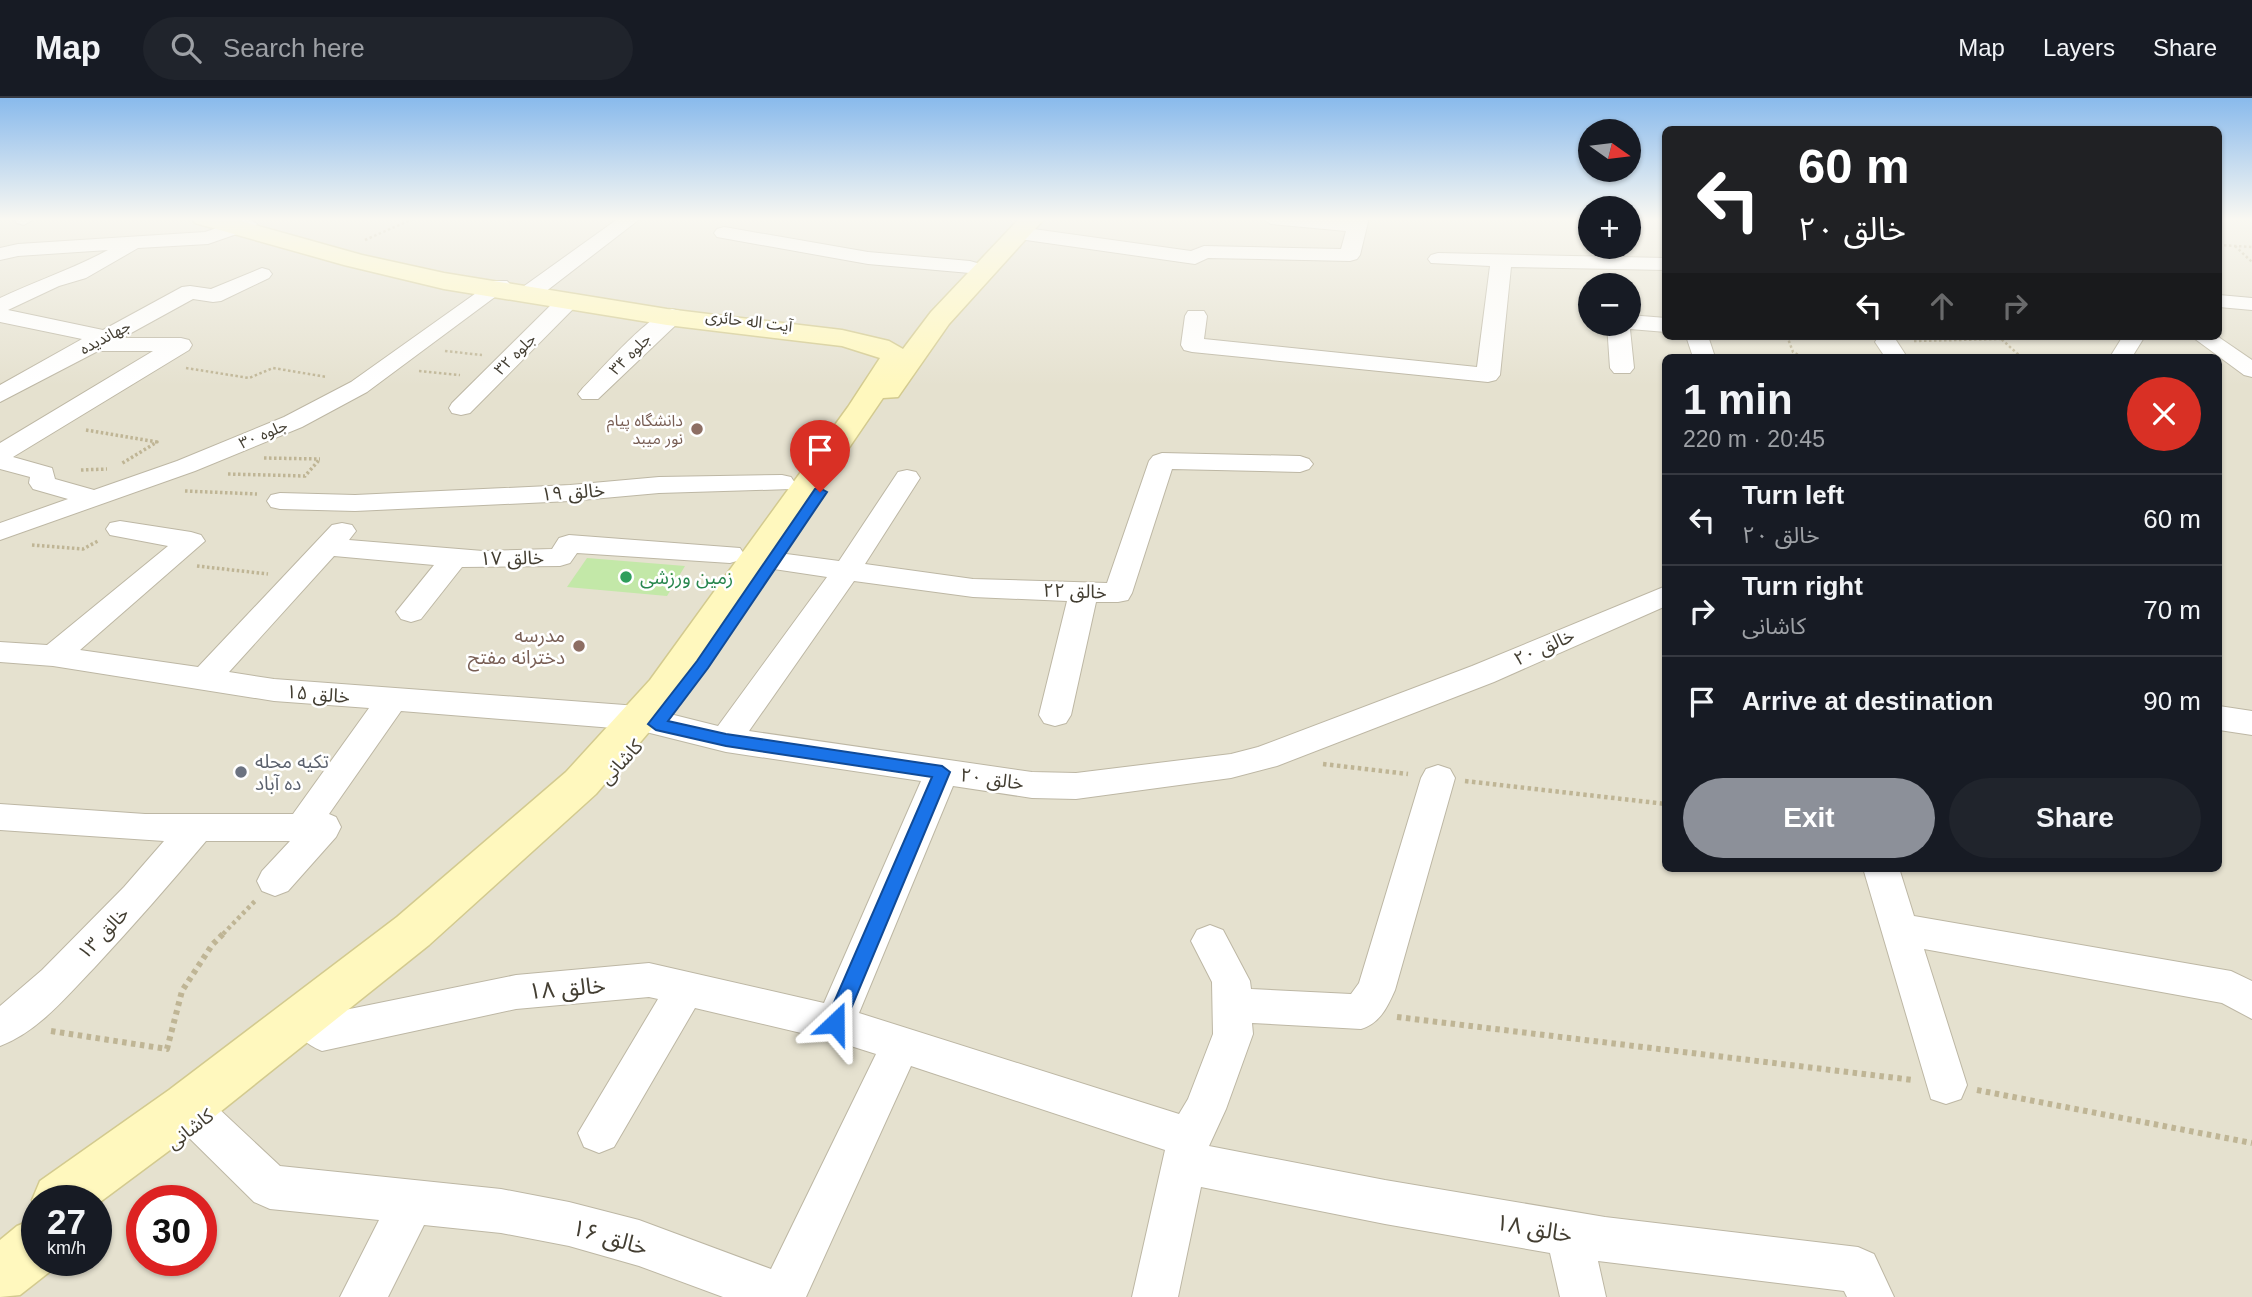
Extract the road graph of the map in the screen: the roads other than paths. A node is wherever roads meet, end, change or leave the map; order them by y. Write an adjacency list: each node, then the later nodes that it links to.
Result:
1 (79, 274): 14 (street)
2 (262, 274): 21 (street, جهاندیده)
3 (415, 274): 9 (street, آیت اله حائری)
4 (435, 274): 9 (street, آیت اله حائری)
5 (555, 274): 10 (street)
6 (965, 274): 24 (street, کاشانی)
7 (978, 274): 24 (street, کاشانی)
8 (1500, 274): 16 (street)
9 (497, 287): 10 (street, آیت اله حائری); 35 (street, جلوه ۳۰)
10 (531, 292): 11 (street, آیت اله حائری); 24 (street, آیت اله حائری)
11 (569, 300): 15 (street, آیت اله حائری); 29 (street, جلوه ۳۲)
12 (2222, 301): 13 (street)
13 (2252, 304)
14 (1, 306): 21 (street)
15 (672, 316): 24 (street, آیت اله حائری); 27 (street, جلوه ۳۴)
16 (1196, 316)
17 (1641, 323): 18 (street)
18 (1662, 325)
19 (1619, 336): 25 (street)
20 (2206, 340): 22 (street)
21 (96, 341): 28 (street, جهاندیده); 30 (street)
22 (2220, 354)
23 (2222, 356): 26 (street)
24 (899, 358): 42 (street, کاشانی)
25 (1622, 368)
26 (2250, 384)
27 (590, 394)
28 (0, 395)
29 (461, 408)
30 (0, 454)
31 (0, 461): 35 (street)
32 (1300, 464): 44 (street, خالق ۲۲)
33 (907, 478): 43 (street)
34 (782, 483): 37 (street, خالق ۱۹)
35 (95, 498): 39 (street, جلوه ۳۰)
36 (281, 501): 37 (street, خالق ۱۹)
37 (360, 503): 40 (street)
38 (120, 529): 48 (street)
39 (0, 532)
40 (329, 547): 41 (street, خالق ۱۷); 49 (street)
41 (455, 558): 42 (street, خالق ۱۷); 46 (street)
42 (753, 559): 43 (street, خالق ۲۲); 53 (street, کاشانی)
43 (846, 572): 44 (street, خالق ۲۲); 55 (street)
44 (1084, 592): 51 (street)
45 (1662, 597): 56 (street, خالق ۲۰)
46 (411, 612)
47 (0, 652): 48 (street, خالق ۱۵)
48 (53, 656): 49 (street, خالق ۱۵)
49 (205, 679): 50 (street, خالق ۱۵)
50 (392, 699): 53 (street, خالق ۱۵); 59 (street)
51 (1055, 715)
52 (2222, 718): 54 (street)
53 (647, 721): 55 (street, خالق ۲۰); 68 (street, کاشانی)
54 (2252, 723)
55 (726, 740): 56 (street, خالق ۲۰)
56 (942, 772): 69 (street)
57 (1438, 778): 67 (street)
58 (0, 817): 60 (street)
59 (324, 827): 60 (street); 62 (street)
60 (197, 828): 70 (street, خالق ۱۳)
61 (1882, 872): 63 (street)
62 (275, 881)
63 (1901, 929): 66 (street); 72 (street)
64 (1210, 941): 67 (street)
65 (686, 988): 68 (street, خالق ۱۸); 69 (street, خالق ۱۸); 74 (street)
66 (2252, 1002)
67 (1232, 1005): 75 (street)
68 (314, 1023): 73 (street, کاشانی)
69 (835, 1023): 71 (street, خالق ۱۸)
70 (2, 1026)
71 (901, 1044): 75 (street, خالق ۱۸); 85 (street, خالق ۱۶)
72 (1946, 1084)
73 (193, 1114): 76 (street, کاشانی); 77 (street, کاشانی); 78 (street, خالق ۱۶)
74 (599, 1133)
75 (1186, 1150): 80 (street, خالق ۱۸); 86 (street)
76 (82, 1185)
77 (112, 1186)
78 (412, 1203): 84 (street); 85 (street, خالق ۱۶)
79 (21, 1229): 81 (street)
80 (1569, 1234): 87 (street); 88 (street, خالق ۱۸)
81 (0, 1244)
82 (21, 1259): 83 (street)
83 (0, 1275)
84 (363, 1297)
85 (782, 1297)
86 (1155, 1297)
87 (1583, 1297)
88 (1871, 1297)

